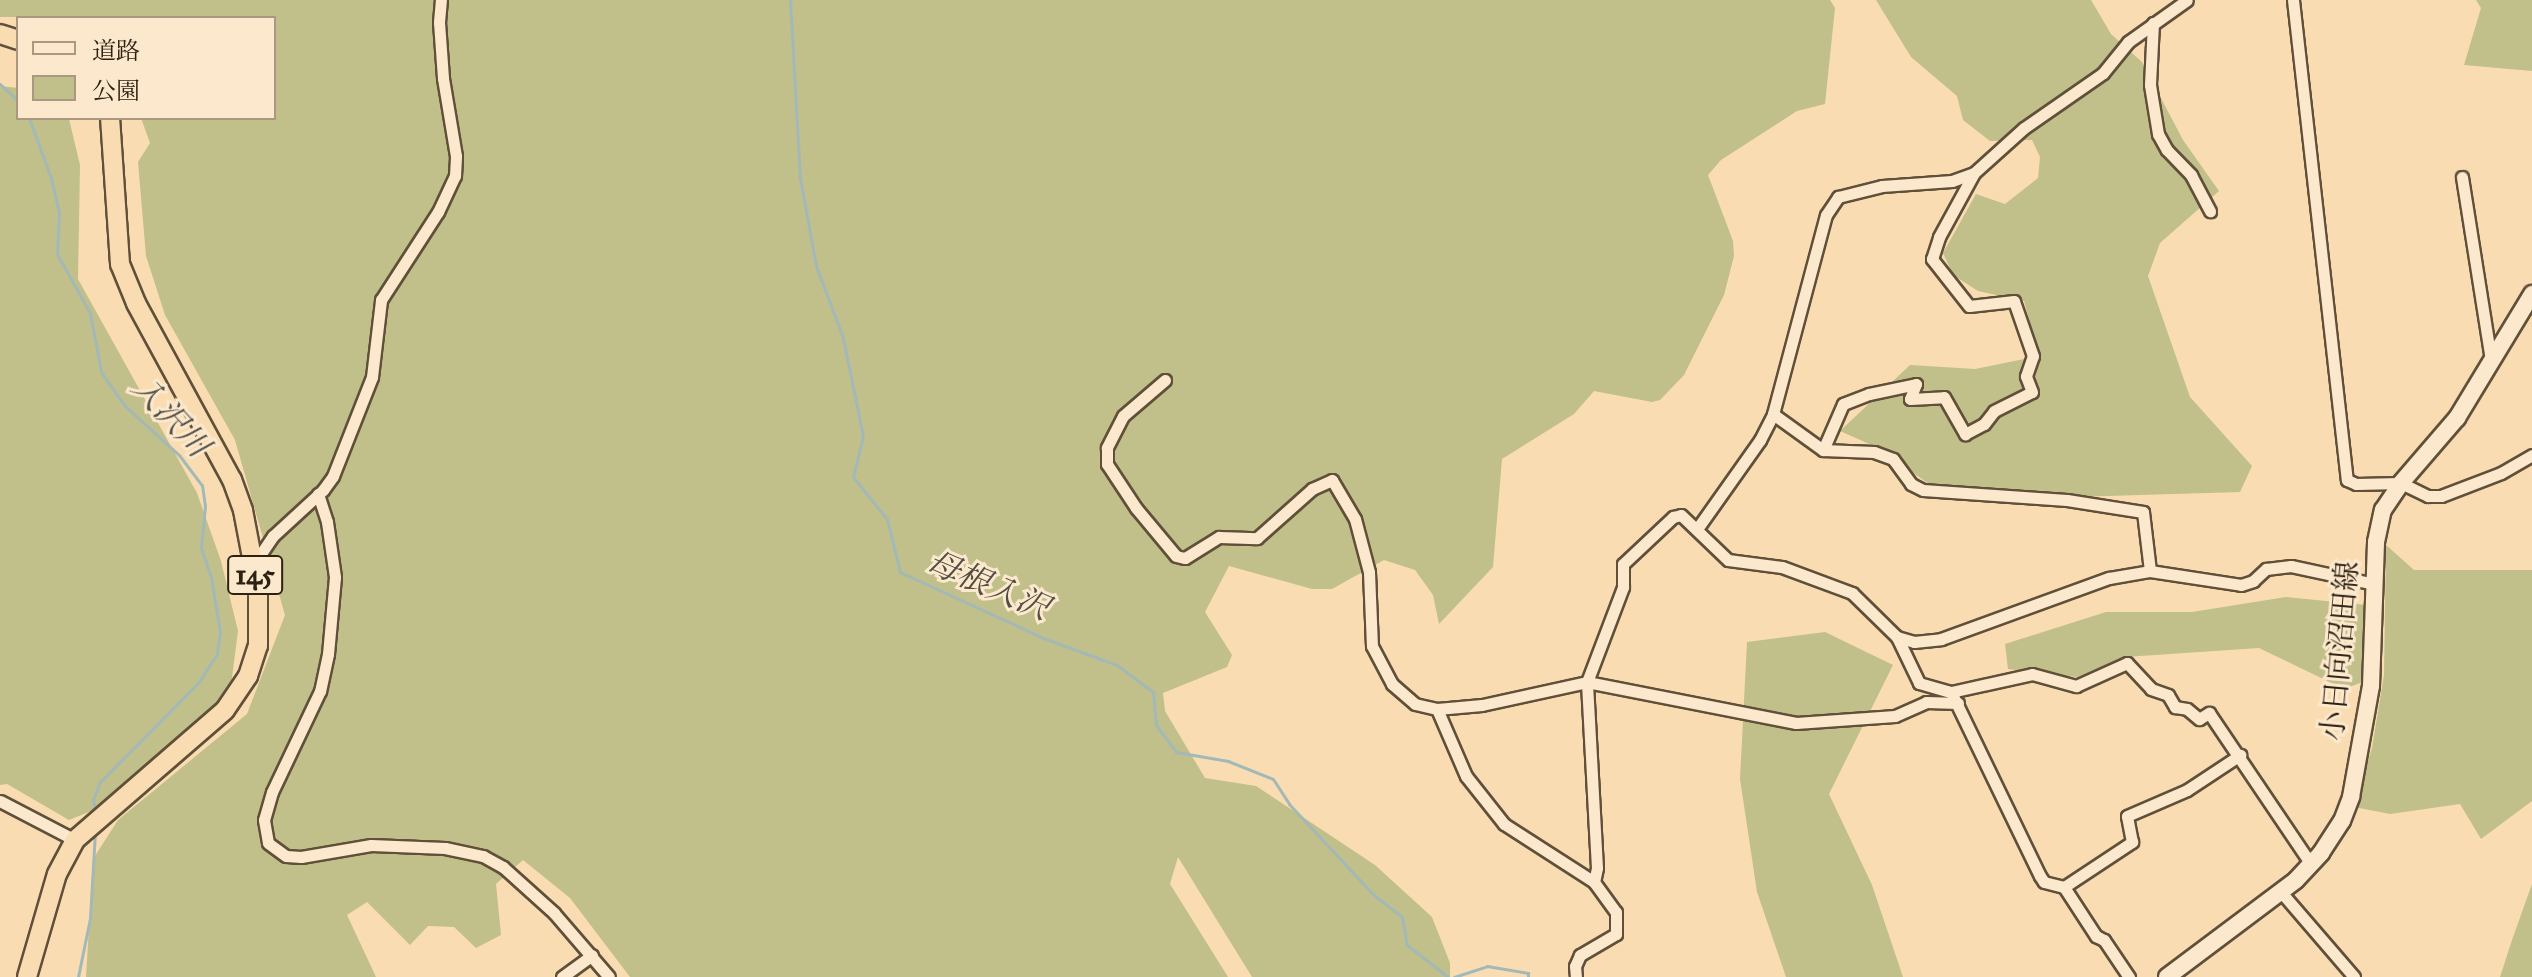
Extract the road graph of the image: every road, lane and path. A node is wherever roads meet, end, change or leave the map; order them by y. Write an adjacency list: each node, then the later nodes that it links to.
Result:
1 (441, 0): 16 (street)
2 (2187, 0): 4 (street)
3 (2293, 0): 15 (street)
4 (2153, 23): 6 (street); 8 (street)
5 (110, 120): 18 (highway, 145)
6 (1974, 173): 12 (street); 13 (street)
7 (2462, 177): 10 (street)
8 (2210, 211)
9 (2532, 294): 10 (main road, 小日向沼田線)
10 (2491, 360): 15 (main road, 小日向沼田線)
11 (1165, 380): 25 (street)
12 (1773, 414): 13 (street); 17 (street)
13 (1823, 450): 19 (street)
14 (2532, 455): 15 (street)
15 (2401, 483): 20 (main road, 小日向沼田線)
16 (318, 494): 18 (street); 33 (street)
17 (1697, 529): 21 (street); 22 (street)
18 (253, 565): 28 (highway, 145)
19 (2150, 571): 20 (street); 21 (street)
20 (2375, 584): 29 (main road, 小日向沼田線)
21 (1897, 637): 23 (street)
22 (1587, 682): 24 (street); 25 (street); 30 (street)
23 (1951, 692): 24 (street); 26 (street)
24 (1958, 703): 31 (street)
25 (1437, 709): 30 (street)
26 (2240, 755): 29 (street); 31 (street)
27 (0, 801): 28 (street)
28 (75, 840): 34 (highway, 145)
29 (2311, 864): 32 (main road, 小日向沼田線)
30 (1594, 882): 37 (street)
31 (2064, 887): 38 (street)
32 (2281, 892): 39 (main road, 小日向沼田線); 40 (street)
33 (592, 955): 35 (street); 36 (street)
34 (27, 977)
35 (562, 977)
36 (609, 977)
37 (1576, 977)
38 (2129, 977)
39 (2167, 977)
40 (2354, 977)

